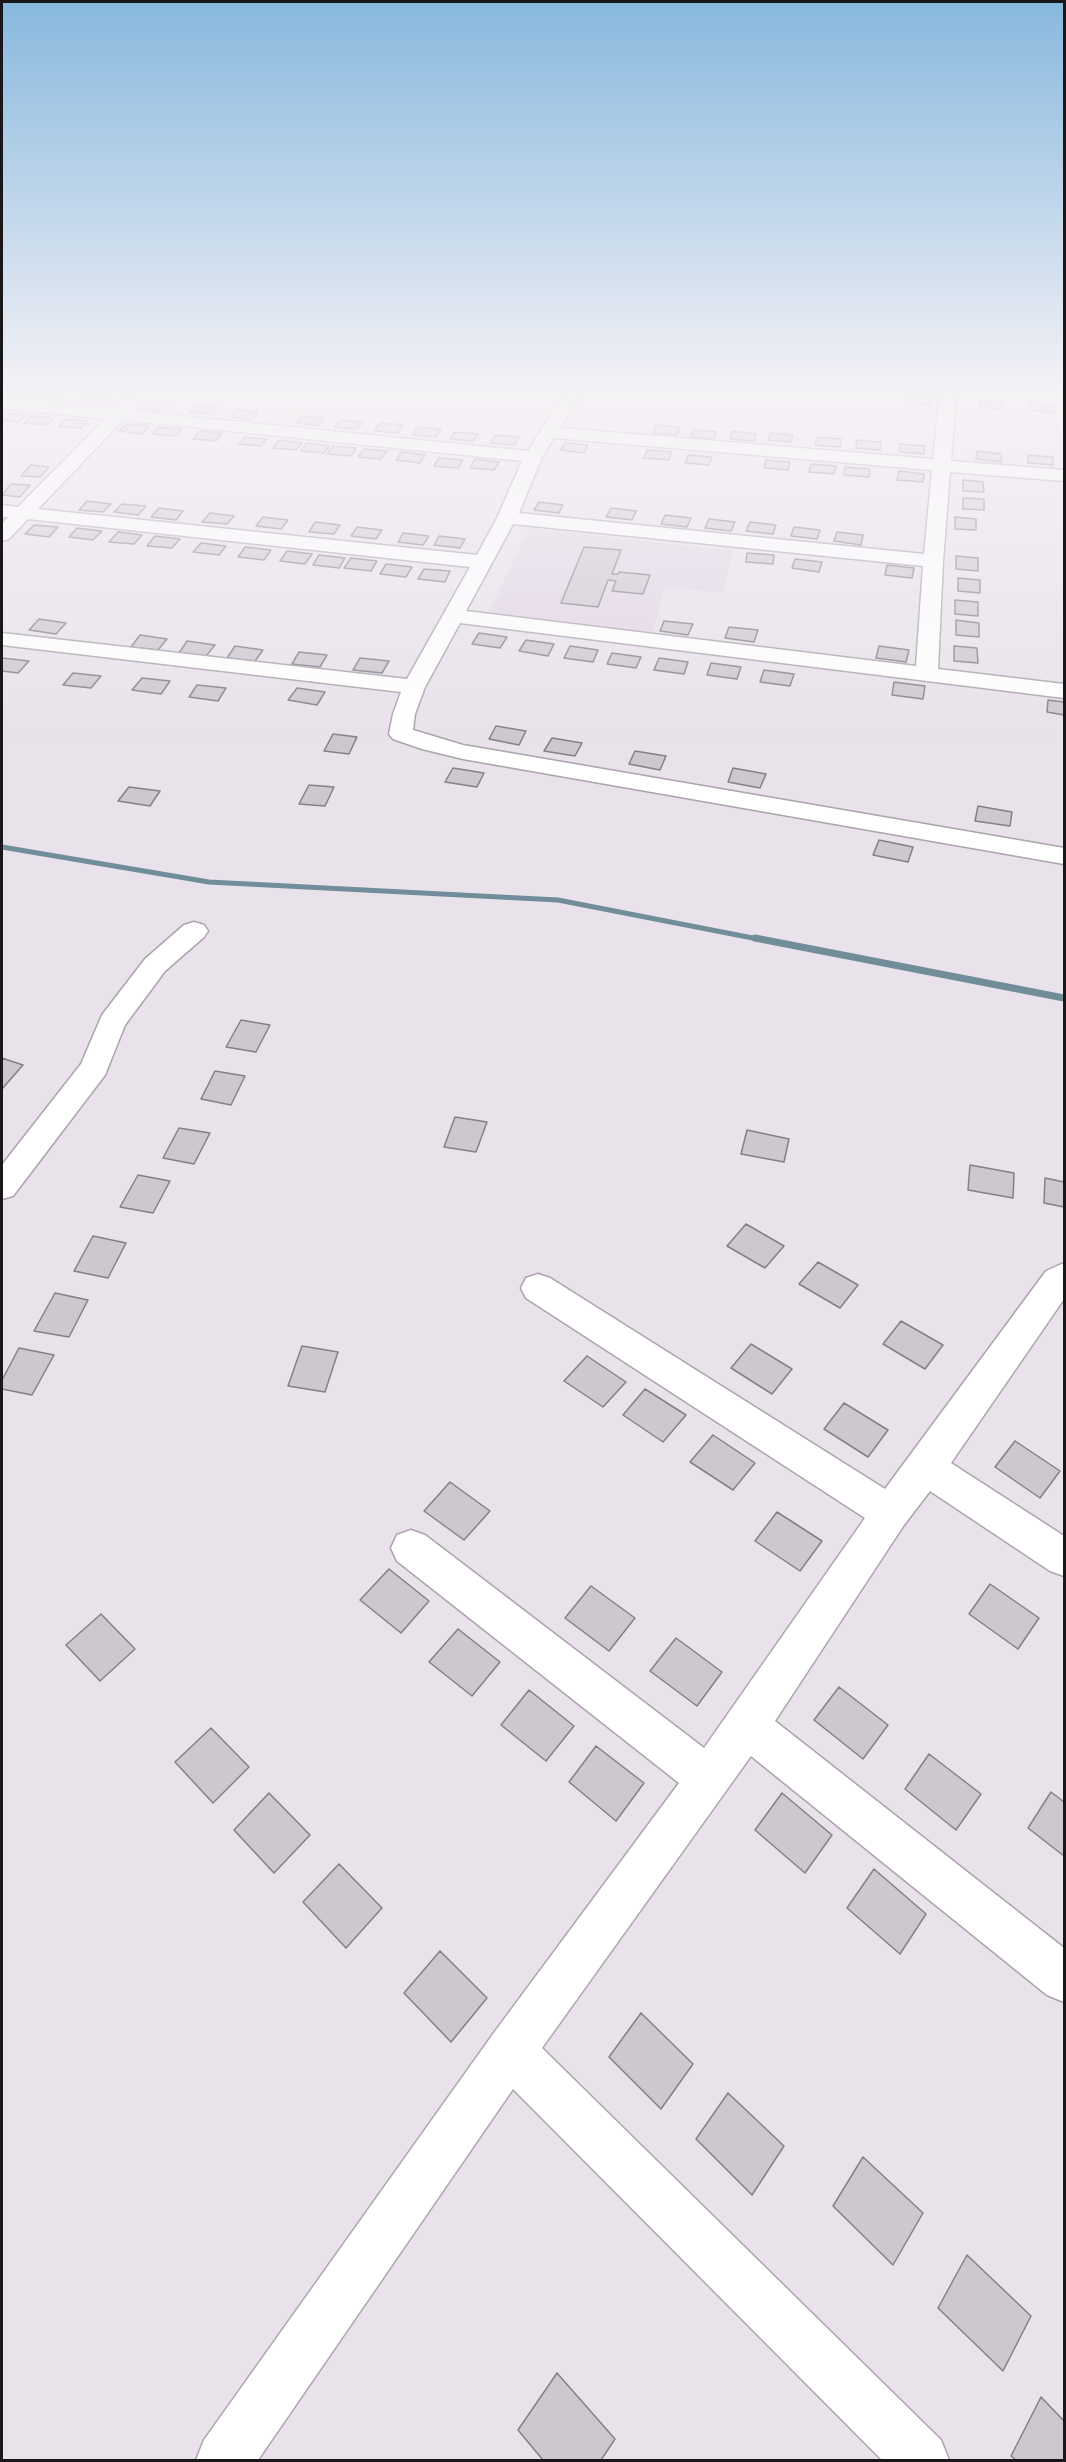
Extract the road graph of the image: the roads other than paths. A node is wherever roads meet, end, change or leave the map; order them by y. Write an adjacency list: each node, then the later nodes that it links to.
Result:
1 (27, 509): 5 (street)
2 (511, 509): 6 (street)
3 (938, 509): 8 (street)
4 (2, 511): 5 (street)
5 (23, 513): 7 (street); 9 (street)
6 (507, 518): 8 (street); 9 (street)
7 (2, 535)
8 (933, 561): 12 (street)
9 (483, 562): 10 (street)
10 (453, 616): 12 (street); 13 (street)
11 (2, 639): 13 (street)
12 (927, 675): 14 (street)
13 (414, 687): 15 (street)
14 (1065, 691)
15 (1065, 856)
16 (194, 931): 17 (street)
17 (2, 1187)
18 (1065, 1277): 20 (street)
19 (538, 1288): 21 (street)
20 (926, 1467): 21 (street); 23 (street)
21 (890, 1513): 24 (street)
22 (411, 1548): 25 (street)
23 (1065, 1558)
24 (747, 1726): 25 (street); 26 (street)
25 (709, 1779): 27 (street)
26 (1065, 1978)
27 (510, 2051): 28 (street); 29 (street)
28 (224, 2460)
29 (921, 2460)

